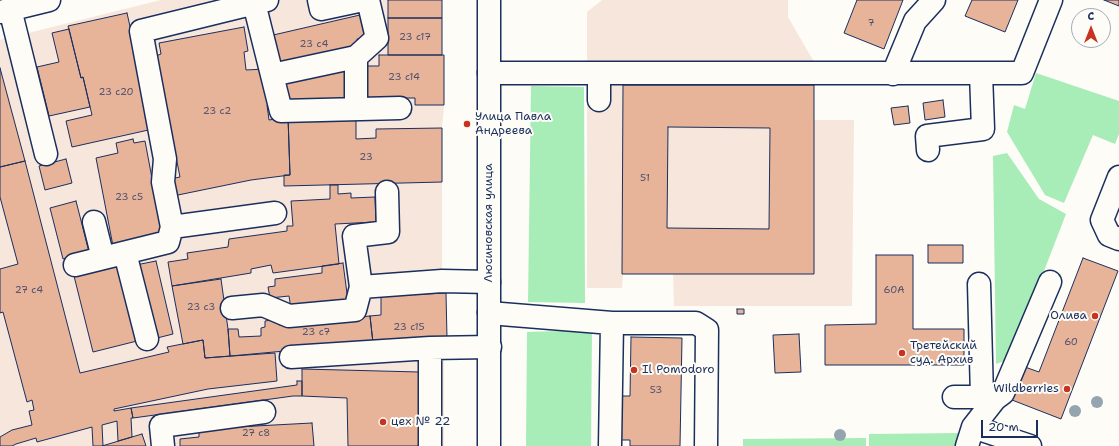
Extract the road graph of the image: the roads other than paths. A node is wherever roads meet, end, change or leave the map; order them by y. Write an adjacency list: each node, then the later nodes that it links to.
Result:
1 (49, 0): 9 (main road)
2 (319, 0): 3 (main road)
3 (363, 0)
4 (368, 0): 10 (main road)
5 (489, 0): 11 (main road, Люсиновская улица)
6 (934, 0): 14 (main road)
7 (1051, 0): 13 (main road)
8 (261, 2): 15 (main road); 25 (main road)
9 (5, 10): 20 (main road)
10 (356, 57): 15 (main road); 18 (main road)
11 (489, 73): 12 (main road); 30 (main road, Люсиновская улица)
12 (599, 73): 14 (main road); 16 (main road)
13 (981, 73): 14 (main road); 19 (main road)
14 (893, 74)
15 (272, 75): 18 (main road)
16 (599, 100)
17 (400, 108): 18 (main road)
18 (356, 109)
19 (928, 150)
20 (46, 154)
21 (1119, 177): 26 (main road)
22 (387, 192): 33 (main road)
23 (275, 213): 25 (main road)
24 (94, 222): 28 (main road)
25 (172, 227): 27 (main road)
26 (1119, 239)
27 (125, 253): 28 (main road); 37 (main road)
28 (103, 258): 29 (main road)
29 (75, 265)
30 (489, 282): 33 (main road); 35 (main road, Люсиновская улица)
31 (1050, 282): 42 (main road)
32 (979, 284): 42 (main road)
33 (361, 287): 34 (main road)
34 (232, 308)
35 (489, 313): 36 (main road); 38 (main road, Люсиновская улица)
36 (612, 322): 48 (main road); 49 (main road)
37 (147, 339)
38 (490, 347): 39 (main road); 47 (main road, Люсиновская улица)
39 (430, 348): 40 (main road); 46 (main road)
40 (291, 357)
41 (954, 397): 42 (main road)
42 (988, 398): 44 (main road)
43 (264, 412): 45 (main road)
44 (970, 437): 50 (main road)
45 (163, 446)
46 (430, 446)
47 (489, 446)
48 (610, 446)
49 (706, 446)
50 (1030, 446)

